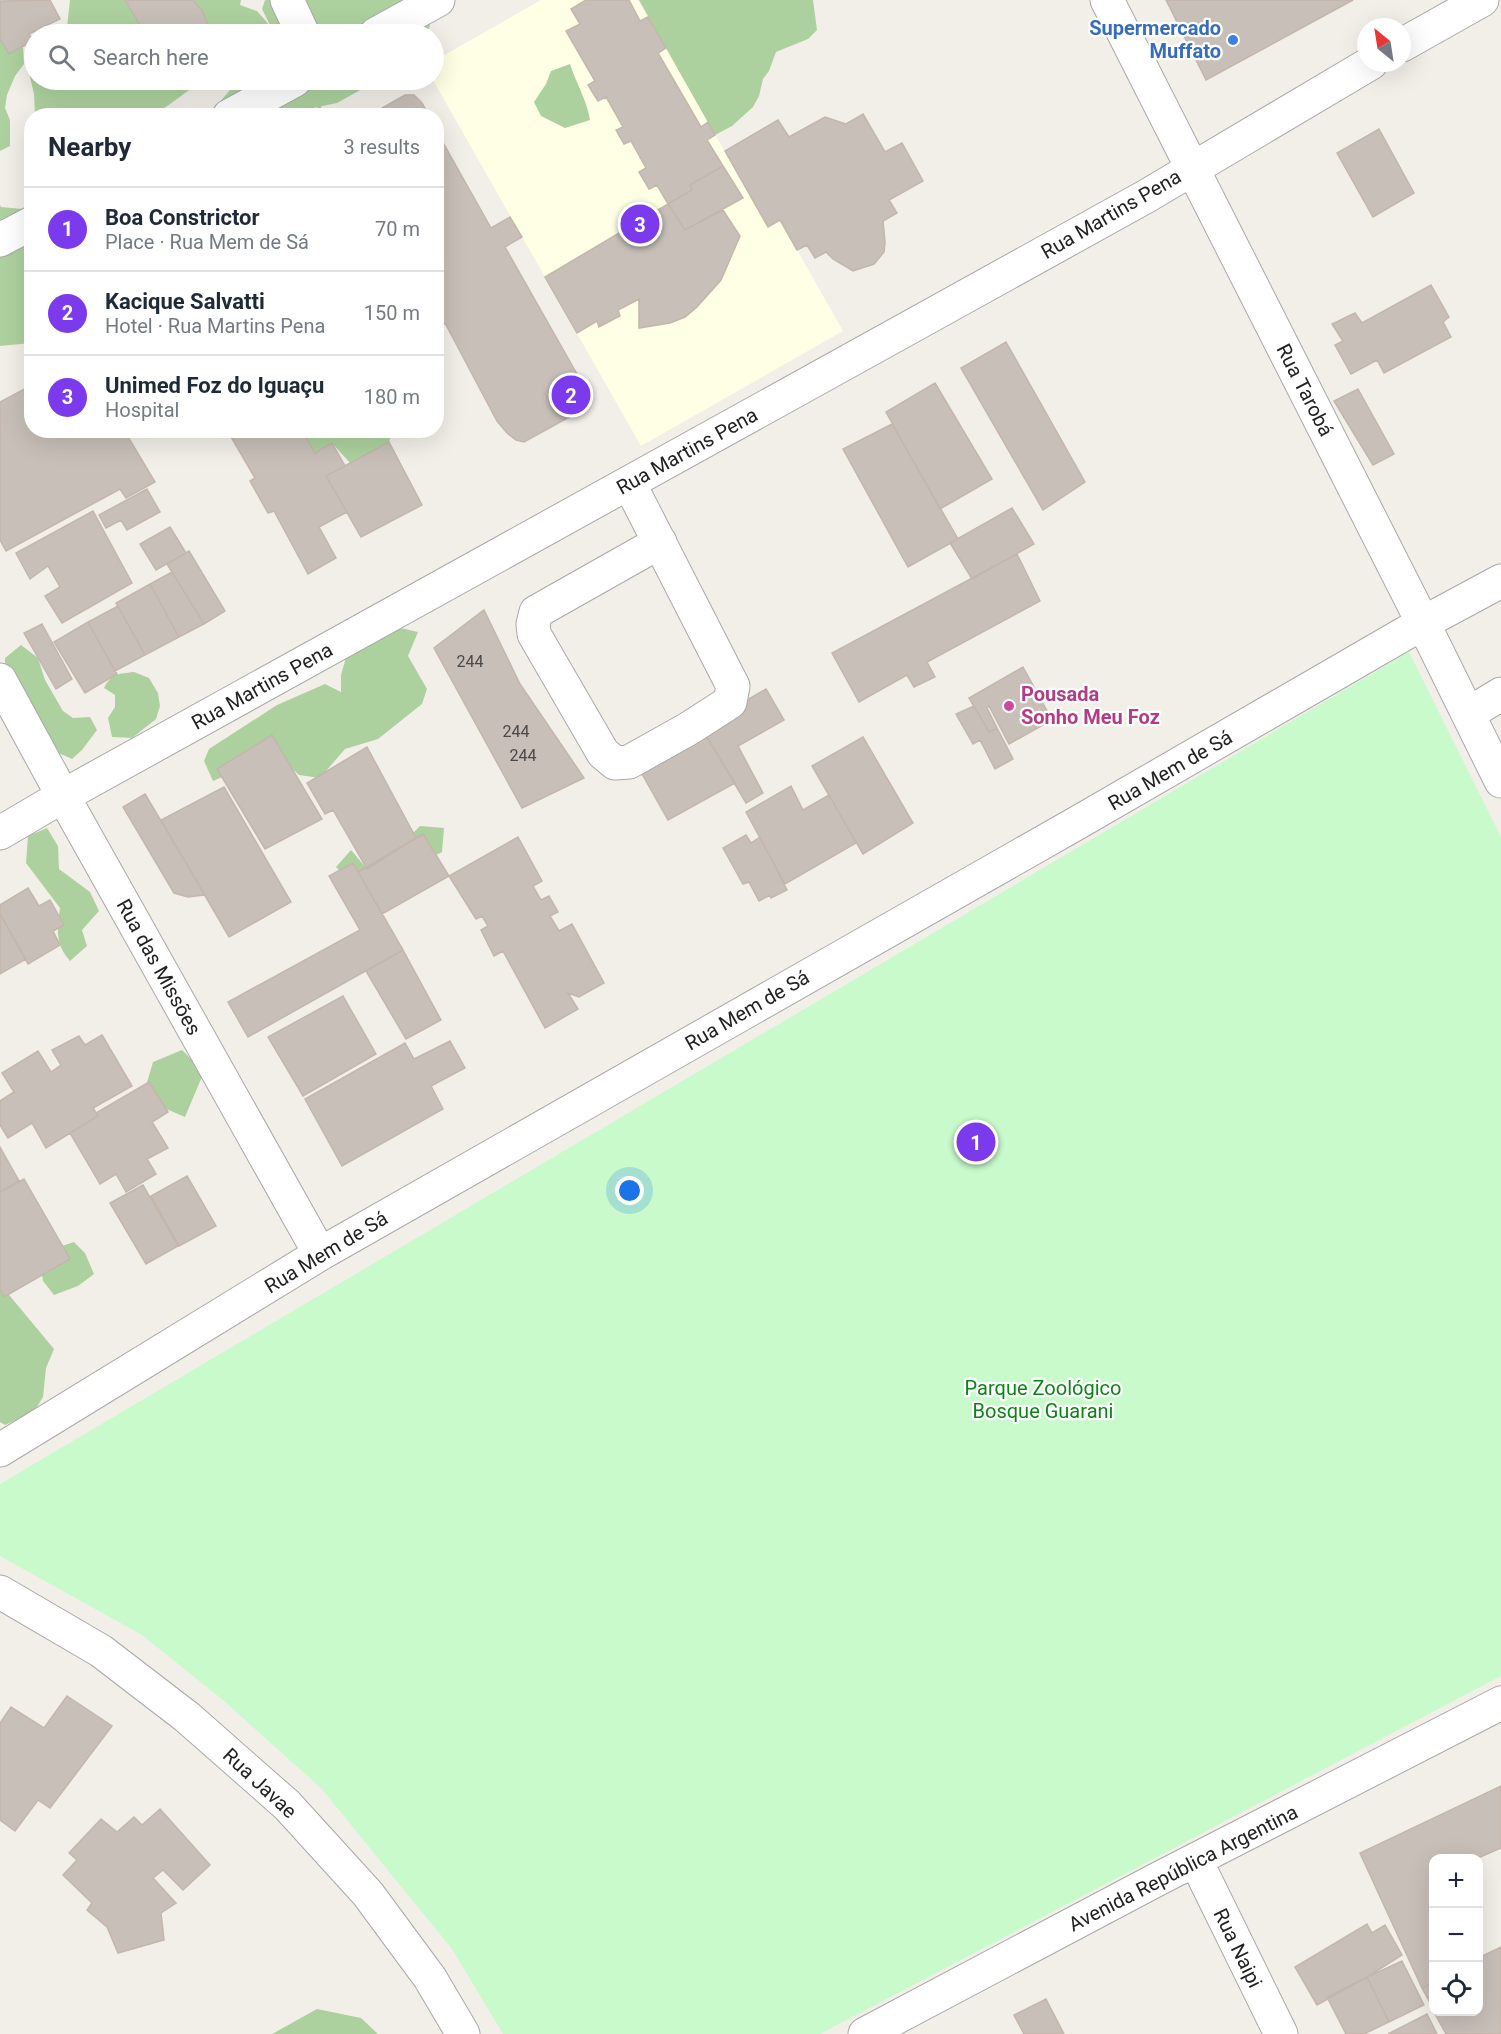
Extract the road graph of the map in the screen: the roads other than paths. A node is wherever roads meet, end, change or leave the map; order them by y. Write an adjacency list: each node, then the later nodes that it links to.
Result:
1 (287, 0): 5 (street)
2 (438, 0): 6 (street)
3 (1107, 0): 11 (street, Rua Tarobá)
4 (1482, 0): 7 (street)
5 (298, 24)
6 (394, 24)
7 (1411, 40)
8 (1357, 71): 11 (street, Rua Martins Pena)
9 (277, 90): 10 (street)
10 (244, 108)
11 (1192, 167): 14 (street, Rua Martins Pena); 17 (street, Rua Tarobá)
12 (24, 227): 13 (street)
13 (0, 240)
14 (629, 483): 15 (street); 22 (street, Rua Martins Pena)
15 (660, 542): 15 (street)
16 (1501, 581): 17 (street, Rua Mem de Sá)
17 (1424, 623): 20 (street, Rua Tarobá); 24 (street, Rua Mem de Sá)
18 (0, 680): 22 (street, Rua das Missões)
19 (1501, 694): 20 (street)
20 (1468, 714): 21 (street, Rua Tarobá)
21 (1501, 781)
22 (63, 796): 23 (street, Rua Martins Pena); 24 (street, Rua das Missões)
23 (0, 833)
24 (320, 1254): 25 (street, Rua Mem de Sá)
25 (0, 1450)
26 (0, 1592): 29 (street, Rua Javae)
27 (1501, 1703): 28 (street, Avenida República Argentina)
28 (1196, 1861): 30 (street, Avenida República Argentina); 31 (street, Rua Naipi)
29 (463, 2034)
30 (865, 2034)
31 (1281, 2034)

